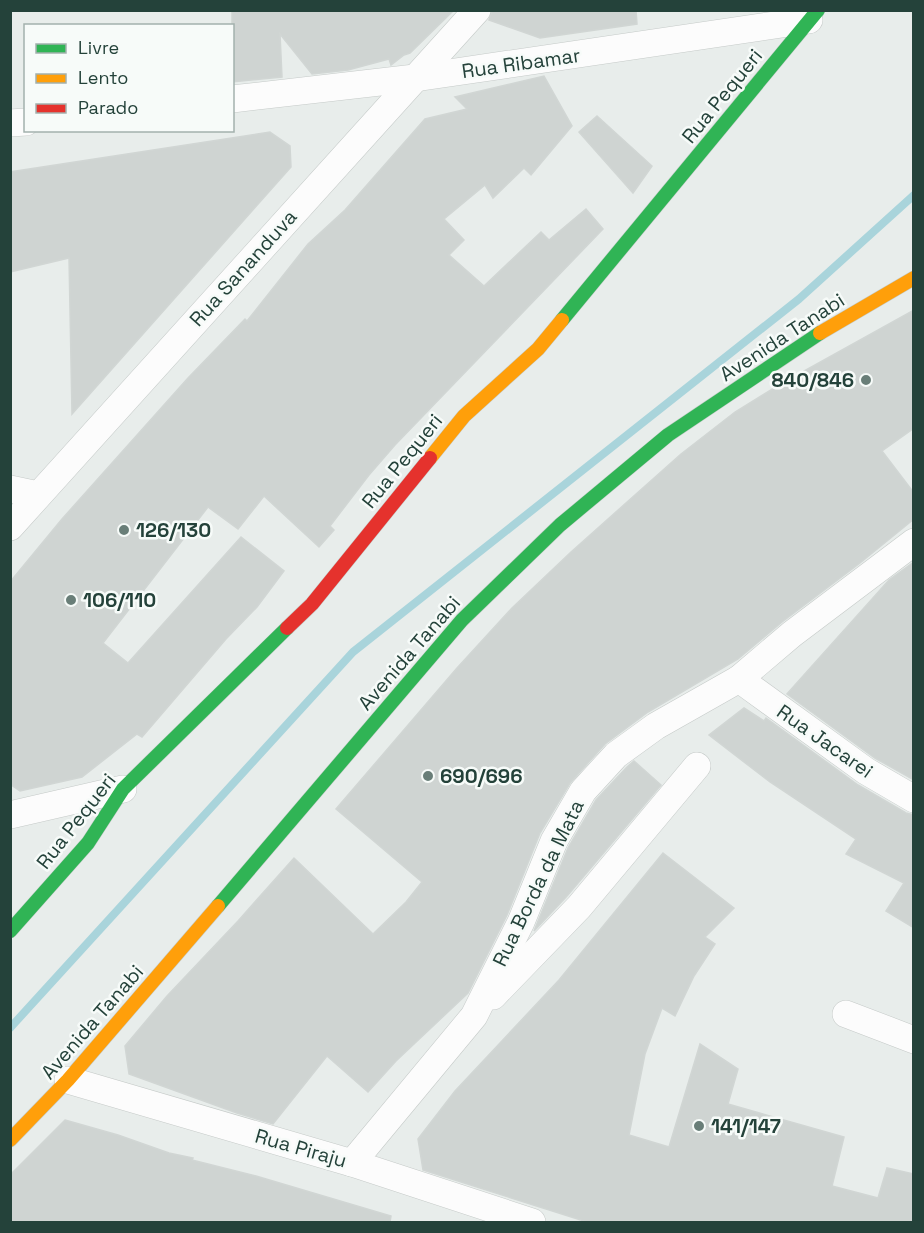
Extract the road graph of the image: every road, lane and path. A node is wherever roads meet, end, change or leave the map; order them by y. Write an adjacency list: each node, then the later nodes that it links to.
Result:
1 (477, 10): 3 (street, Rua Sananduva)
2 (814, 15): 3 (street, Rua Ribamar); 12 (street, Rua Pequeri)
3 (415, 78): 4 (street, Rua Ribamar); 7 (street, Rua Sananduva)
4 (234, 99)
5 (914, 278): 19 (street, Avenida Tanabi)
6 (10, 489): 7 (street)
7 (38, 495): 8 (street, Rua Sananduva)
8 (10, 526)
9 (914, 542): 10 (street, Rua Borda da Mata)
10 (740, 679): 13 (street, Rua Jacarei); 17 (street, Rua Borda da Mata)
11 (697, 766): 17 (street)
12 (123, 789): 14 (street); 15 (street, Rua Pequeri)
13 (914, 799)
14 (10, 815)
15 (10, 932)
16 (846, 1014): 18 (street)
17 (474, 1016): 21 (street, Rua Borda da Mata)
18 (914, 1040)
19 (68, 1080): 20 (street, Avenida Tanabi); 21 (street, Rua Piraju)
20 (10, 1140)
21 (352, 1163): 22 (street, Rua Piraju)
22 (532, 1222)

